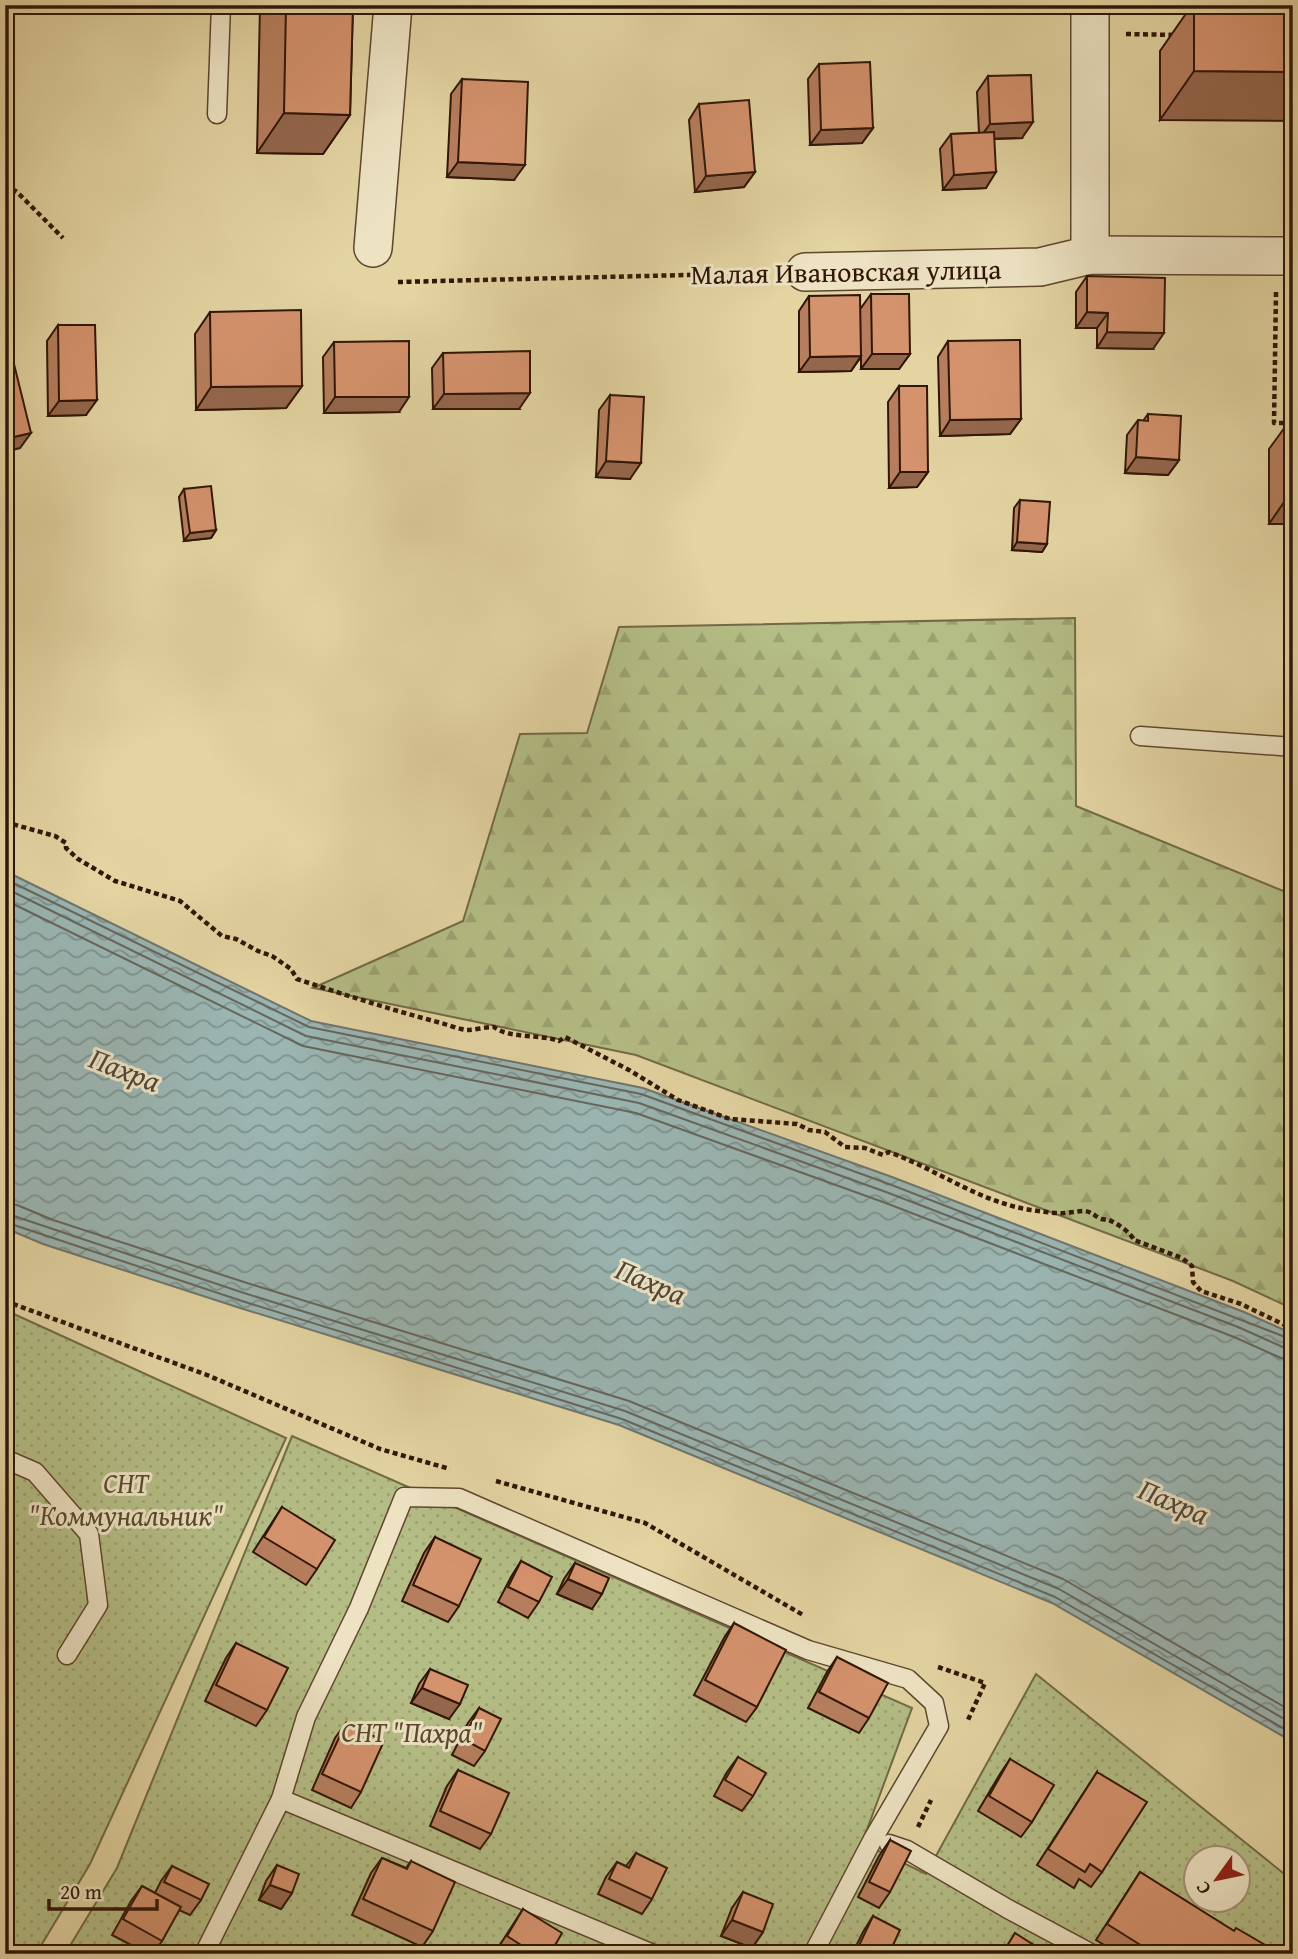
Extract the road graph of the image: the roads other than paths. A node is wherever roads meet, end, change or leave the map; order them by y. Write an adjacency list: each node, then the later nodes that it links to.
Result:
1 (220, 5): 4 (lane)
2 (393, 5): 5 (street)
3 (1090, 20): 6 (street)
4 (217, 114)
5 (373, 248)
6 (1090, 255): 7 (street, Малая Ивановская улица); 8 (street, Малая Ивановская улица)
7 (1284, 256)
8 (805, 272)
9 (1140, 736): 10 (lane)
10 (1293, 747)
11 (5, 1459): 12 (lane)
12 (67, 1655)
13 (281, 1799): 15 (lane); 16 (lane); 17 (lane)
14 (889, 1844): 18 (lane)
15 (204, 1954)
16 (653, 1954)
17 (813, 1954)
18 (1092, 1954)

